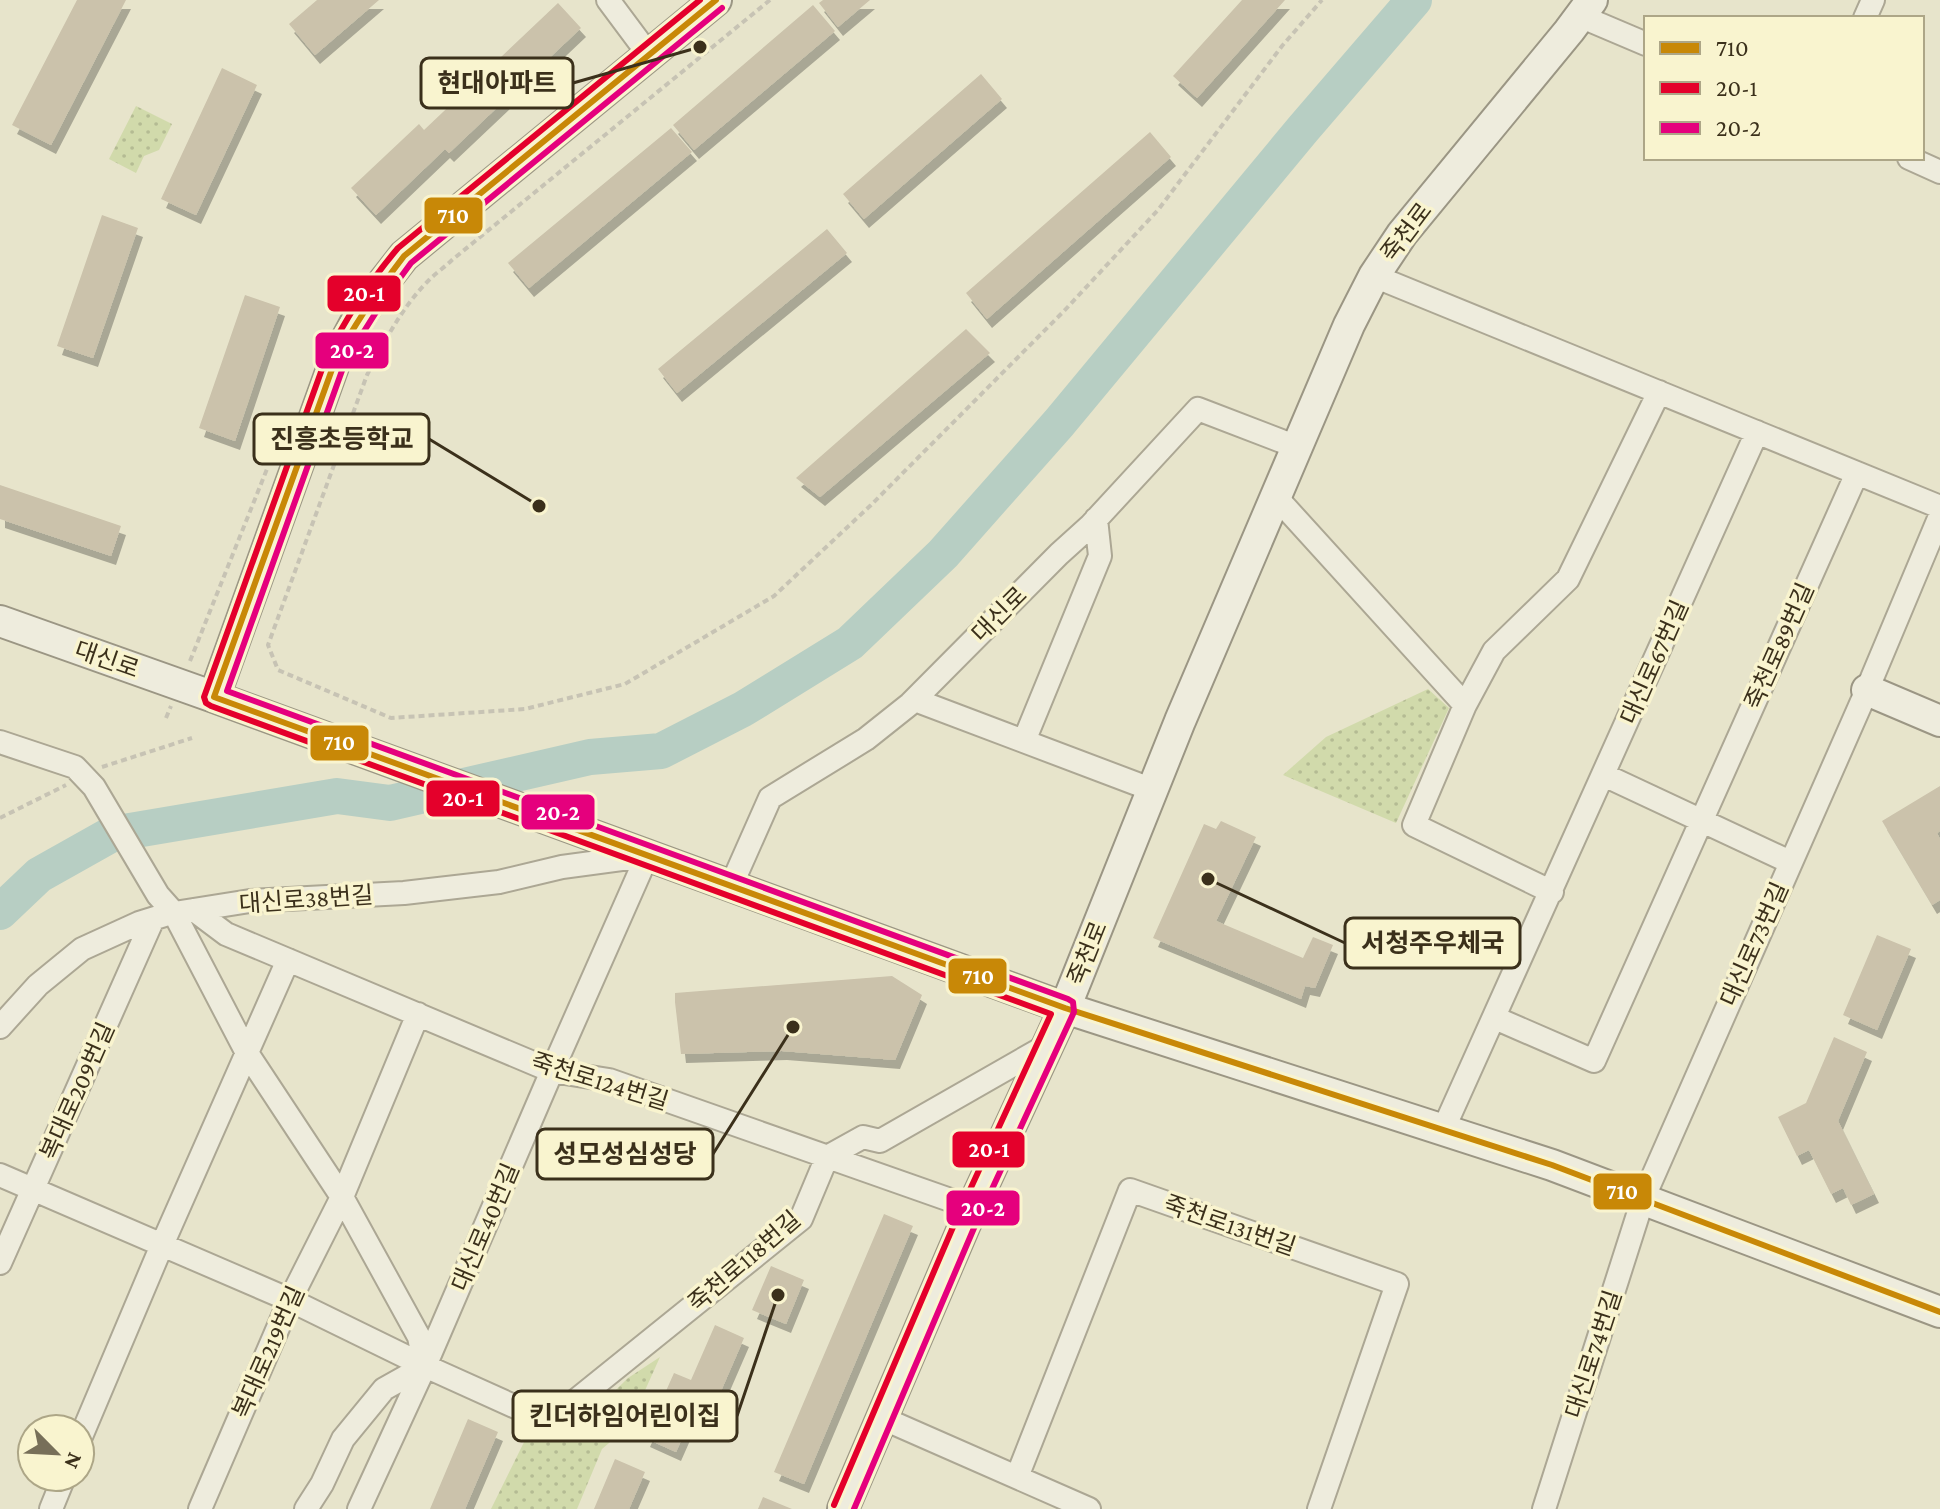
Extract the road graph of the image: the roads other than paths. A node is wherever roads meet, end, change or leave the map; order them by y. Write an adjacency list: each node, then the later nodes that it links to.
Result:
1 (608, 0): 5 (street)
2 (716, 0): 5 (street)
3 (1586, 8): 4 (street); 8 (street, 죽천로)
4 (1644, 43)
5 (649, 55): 19 (street)
6 (1913, 160): 7 (street)
7 (1940, 172)
8 (1374, 276): 9 (street); 11 (street, 죽천로)
9 (1659, 392): 10 (street); 21 (street)
10 (1757, 432): 12 (street); 25 (street, 대신로67번길)
11 (1297, 447): 13 (street, 죽천로); 16 (street, 대신로)
12 (1857, 473): 14 (street); 27 (street, 죽천로89번길)
13 (1276, 497): 21 (street); 26 (street, 죽천로)
14 (1940, 507)
15 (1940, 516): 18 (street, 대신로73번길)
16 (1096, 519): 20 (street, 대신로); 23 (street)
17 (0, 621): 19 (street, 대신로)
18 (1867, 690): 22 (street); 29 (street, 대신로73번길)
19 (214, 697): 28 (street, 대신로)
20 (915, 700): 23 (street); 30 (street, 대신로)
21 (1465, 705): 31 (street)
22 (1940, 721)
23 (1024, 741): 26 (street)
24 (0, 742): 32 (street)
25 (1604, 775): 27 (street); 31 (street, 대신로67번길)
26 (1153, 790): 34 (street, 죽천로)
27 (1702, 820): 29 (street); 36 (street)
28 (642, 853): 30 (street); 32 (street, 대신로38번길); 40 (street, 대신로40번길)
29 (1790, 862): 46 (street, 대신로73번길)
30 (731, 886): 34 (street)
31 (1552, 892): 36 (street, 대신로67번길)
32 (174, 914): 33 (street, 죽천로124번길); 37 (street, 대신로38번길); 39 (street); 44 (street, 복대로209번길)
33 (288, 960): 35 (street, 죽천로124번길); 39 (street)
34 (1065, 1008): 38 (street, 죽천로); 41 (street)
35 (418, 1014): 40 (street, 죽천로124번길); 45 (street, 복대로219번길)
36 (1495, 1018): 41 (street, 대신로67번길)
37 (0, 1027)
38 (1048, 1045): 42 (street); 47 (street, 죽천로)
39 (247, 1053): 45 (street); 48 (street)
40 (552, 1071): 42 (street, 죽천로124번길); 52 (street, 대신로40번길)
41 (1443, 1130): 46 (street)
42 (827, 1157): 47 (street, 죽천로124번길); 52 (street, 죽천로118번길)
43 (0, 1175): 44 (street, 죽천로118번길)
44 (33, 1189): 48 (street, 죽천로118번길); 49 (street, 복대로209번길)
45 (342, 1197): 50 (street, 복대로219번길); 52 (street)
46 (1643, 1199): 51 (street); 62 (street, 대신로74번길)
47 (973, 1208): 54 (street, 죽천로)
48 (162, 1245): 50 (street, 죽천로118번길); 53 (street)
49 (0, 1263)
50 (290, 1300): 52 (street, 죽천로118번길); 56 (street, 복대로219번길)
51 (1940, 1312)
52 (425, 1366): 57 (street); 58 (street, 대신로40번길)
53 (91, 1413)
54 (882, 1418): 55 (street); 59 (street, 죽천로)
55 (1017, 1477): 60 (street); 61 (street, 죽천로131번길)
56 (200, 1509)
57 (306, 1509)
58 (359, 1509)
59 (843, 1509)
60 (1089, 1509)
61 (1319, 1509)
62 (1544, 1509)

